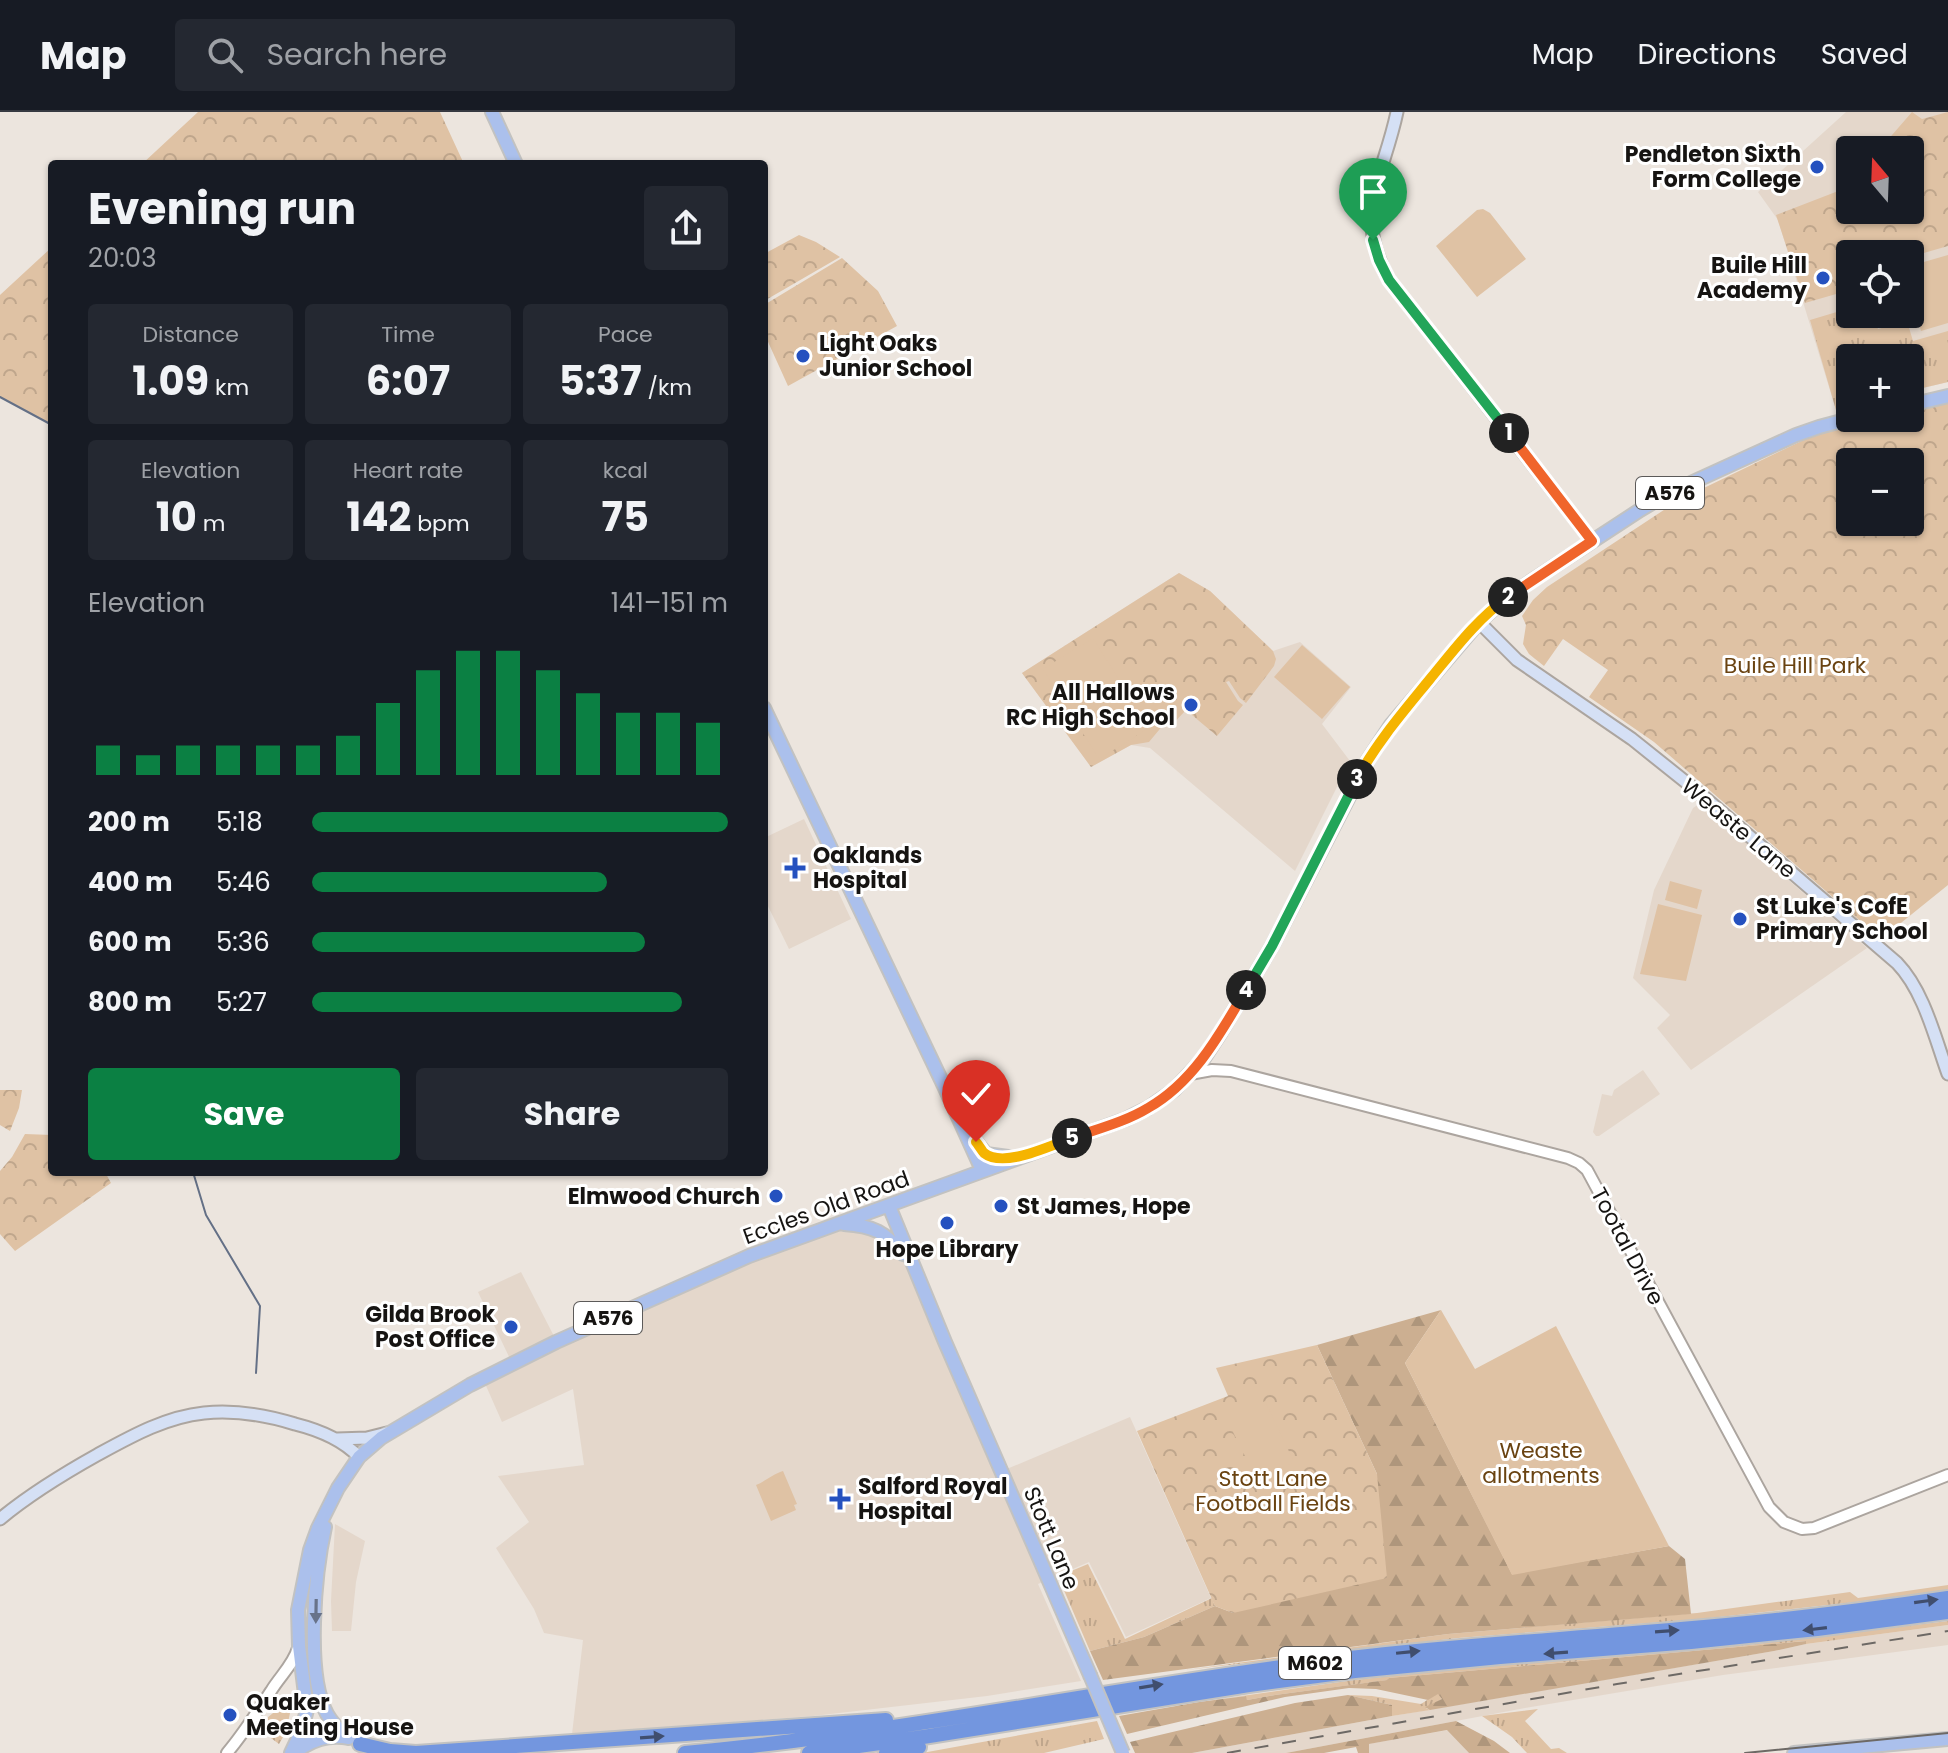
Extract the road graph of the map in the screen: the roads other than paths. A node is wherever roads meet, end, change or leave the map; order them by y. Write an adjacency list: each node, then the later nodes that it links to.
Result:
1 (492, 112): 3 (main road)
2 (1397, 112): 7 (main road)
3 (514, 160)
4 (1948, 396): 5 (main road)
5 (1924, 402)
6 (1836, 422): 7 (main road, Eccles Old Road / A576)
7 (1592, 541): 8 (main road, Eccles Old Road / A576)
8 (1479, 622): 10 (main road, Eccles Old Road / A576); 13 (main road, Weaste Lane)
9 (768, 716): 14 (main road)
10 (1204, 1058): 11 (street, Tootal Drive); 12 (main road, Eccles Old Road / A576)
11 (1231, 1071): 12 (street, Tootal Drive); 23 (street, Tootal Drive)
12 (1190, 1074): 15 (main road, Eccles Old Road / A576)
13 (1948, 1074)
14 (966, 1132): 15 (main road); 16 (main road)
15 (1015, 1158): 16 (main road, Eccles Old Road / A576)
16 (982, 1170): 17 (main road, Eccles Old Road / A576)
17 (889, 1206): 18 (main road, Eccles Old Road / A576); 19 (main road, Stott Lane)
18 (838, 1224): 19 (main road); 20 (main road, Eccles Old Road / A576)
19 (913, 1266): 41 (main road, Stott Lane, bridge)
20 (388, 1433): 21 (main road); 22 (main road, Eccles Old Road / A576)
21 (337, 1439): 22 (main road); 25 (main road)
22 (359, 1457): 24 (main road, Eccles Old Road / A576)
23 (1948, 1475)
24 (328, 1509): 28 (main road, A576); 29 (main road, A576, one-way to 29)
25 (0, 1519)
26 (1948, 1598): 32 (highway, M602, one-way to 26)
27 (1948, 1612): 32 (highway, M602, one-way to 32)
28 (299, 1646): 30 (main road, A576); 31 (street)
29 (316, 1672): 30 (street); 34 (main road, A576)
30 (303, 1673): 31 (street); 36 (main road, A576)
31 (278, 1681): 35 (street)
32 (1062, 1708): 37 (highway, M602, one-way to 32); 38 (highway, M602); 39 (highway, M602); 40 (highway, M602)
33 (1948, 1739): 42 (main road)
34 (360, 1745): 36 (main road, A576); 37 (highway)
35 (227, 1753)
36 (293, 1753)
37 (406, 1753)
38 (685, 1753)
39 (809, 1753)
40 (886, 1753)
41 (1123, 1753)
42 (1794, 1753)

